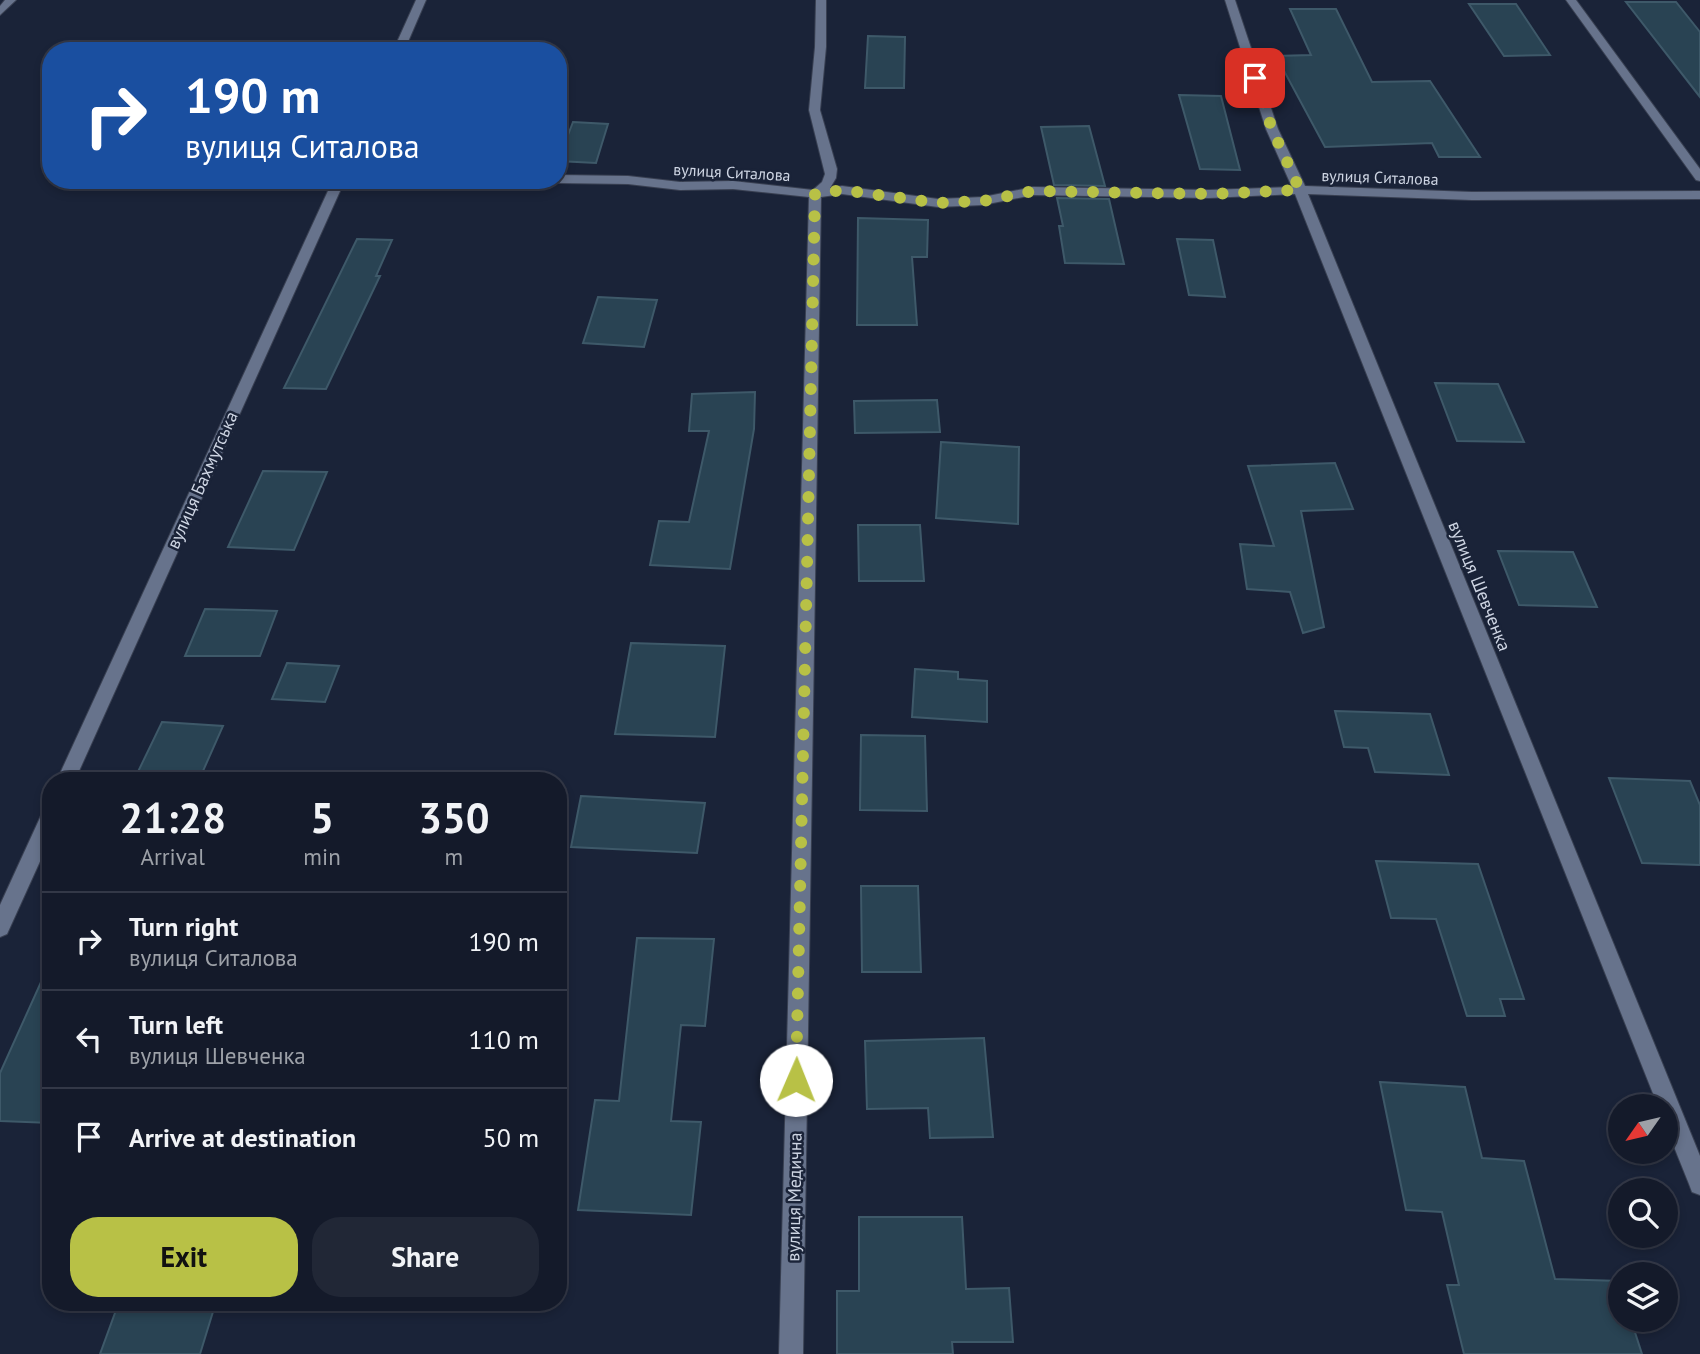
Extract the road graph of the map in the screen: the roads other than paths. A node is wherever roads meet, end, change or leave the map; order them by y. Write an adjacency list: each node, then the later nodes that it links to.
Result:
1 (11, 0): 6 (street)
2 (421, 0): 7 (street)
3 (821, 0): 12 (street, вулиця Медична)
4 (1230, 0): 11 (street, вулиця Шевченка)
5 (1571, 0): 8 (street)
6 (0, 12)
7 (402, 42)
8 (1700, 177)
9 (567, 179): 12 (street, вулиця Ситалова)
10 (335, 189): 14 (street, вулиця Бахмутська)
11 (1300, 190): 12 (street, вулиця Ситалова); 13 (street, вулиця Ситалова); 17 (street, вулиця Шевченка)
12 (815, 194): 18 (street, вулиця Медична)
13 (1700, 195)
14 (70, 772)
15 (42, 835): 16 (street)
16 (0, 927)
17 (1700, 1184)
18 (791, 1354)

